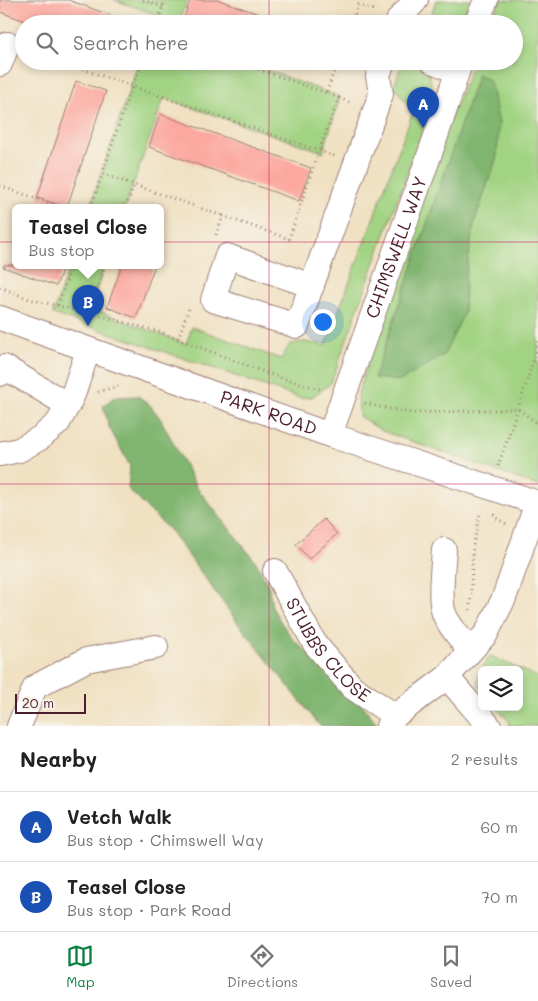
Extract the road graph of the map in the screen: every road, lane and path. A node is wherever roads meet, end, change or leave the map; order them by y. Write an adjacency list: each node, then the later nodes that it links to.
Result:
1 (143, 0): 5 (path)
2 (165, 0): 5 (path)
3 (416, 0): 9 (street)
4 (486, 0): 10 (street)
5 (163, 7): 7 (path)
6 (377, 11): 8 (path)
7 (160, 15)
8 (354, 15)
9 (403, 15)
10 (480, 15)
11 (86, 70): 17 (path)
12 (139, 70): 17 (path)
13 (261, 70): 18 (path)
14 (335, 70): 18 (path)
15 (380, 70): 20 (street)
16 (458, 70): 41 (street, CHIMSWELL WAY)
17 (133, 86): 19 (path); 21 (path)
18 (326, 93): 19 (path)
19 (319, 150): 20 (path); 27 (path)
20 (356, 163): 31 (street)
21 (103, 174): 22 (path); 25 (path)
22 (126, 182): 26 (path); 27 (path)
23 (0, 186): 24 (path)
24 (52, 204)
25 (92, 204)
26 (127, 204)
27 (223, 216): 28 (path)
28 (213, 243)
29 (71, 269): 33 (path)
30 (104, 269): 35 (path)
31 (312, 286)
32 (0, 288): 33 (path)
33 (58, 306): 35 (path)
34 (190, 306): 37 (path)
35 (88, 312): 37 (path)
36 (0, 318): 39 (street, PARK ROAD)
37 (178, 338): 41 (path)
38 (538, 340): 43 (path)
39 (88, 350): 42 (street); 45 (street, PARK ROAD)
40 (0, 374): 42 (street)
41 (343, 397): 43 (path); 45 (street, CHIMSWELL WAY)
42 (68, 405): 46 (street)
43 (518, 409): 44 (path); 47 (path)
44 (538, 424)
45 (330, 434): 48 (street, PARK ROAD)
46 (0, 454)
47 (498, 466)
48 (538, 503): 53 (street)
49 (480, 514): 53 (path)
50 (444, 550): 53 (street)
51 (276, 571): 55 (street, STUBBS CLOSE)
52 (156, 647): 56 (street)
53 (474, 647): 54 (street)
54 (447, 677): 55 (street); 57 (street)
55 (392, 721)
56 (20, 726)
57 (489, 726)

